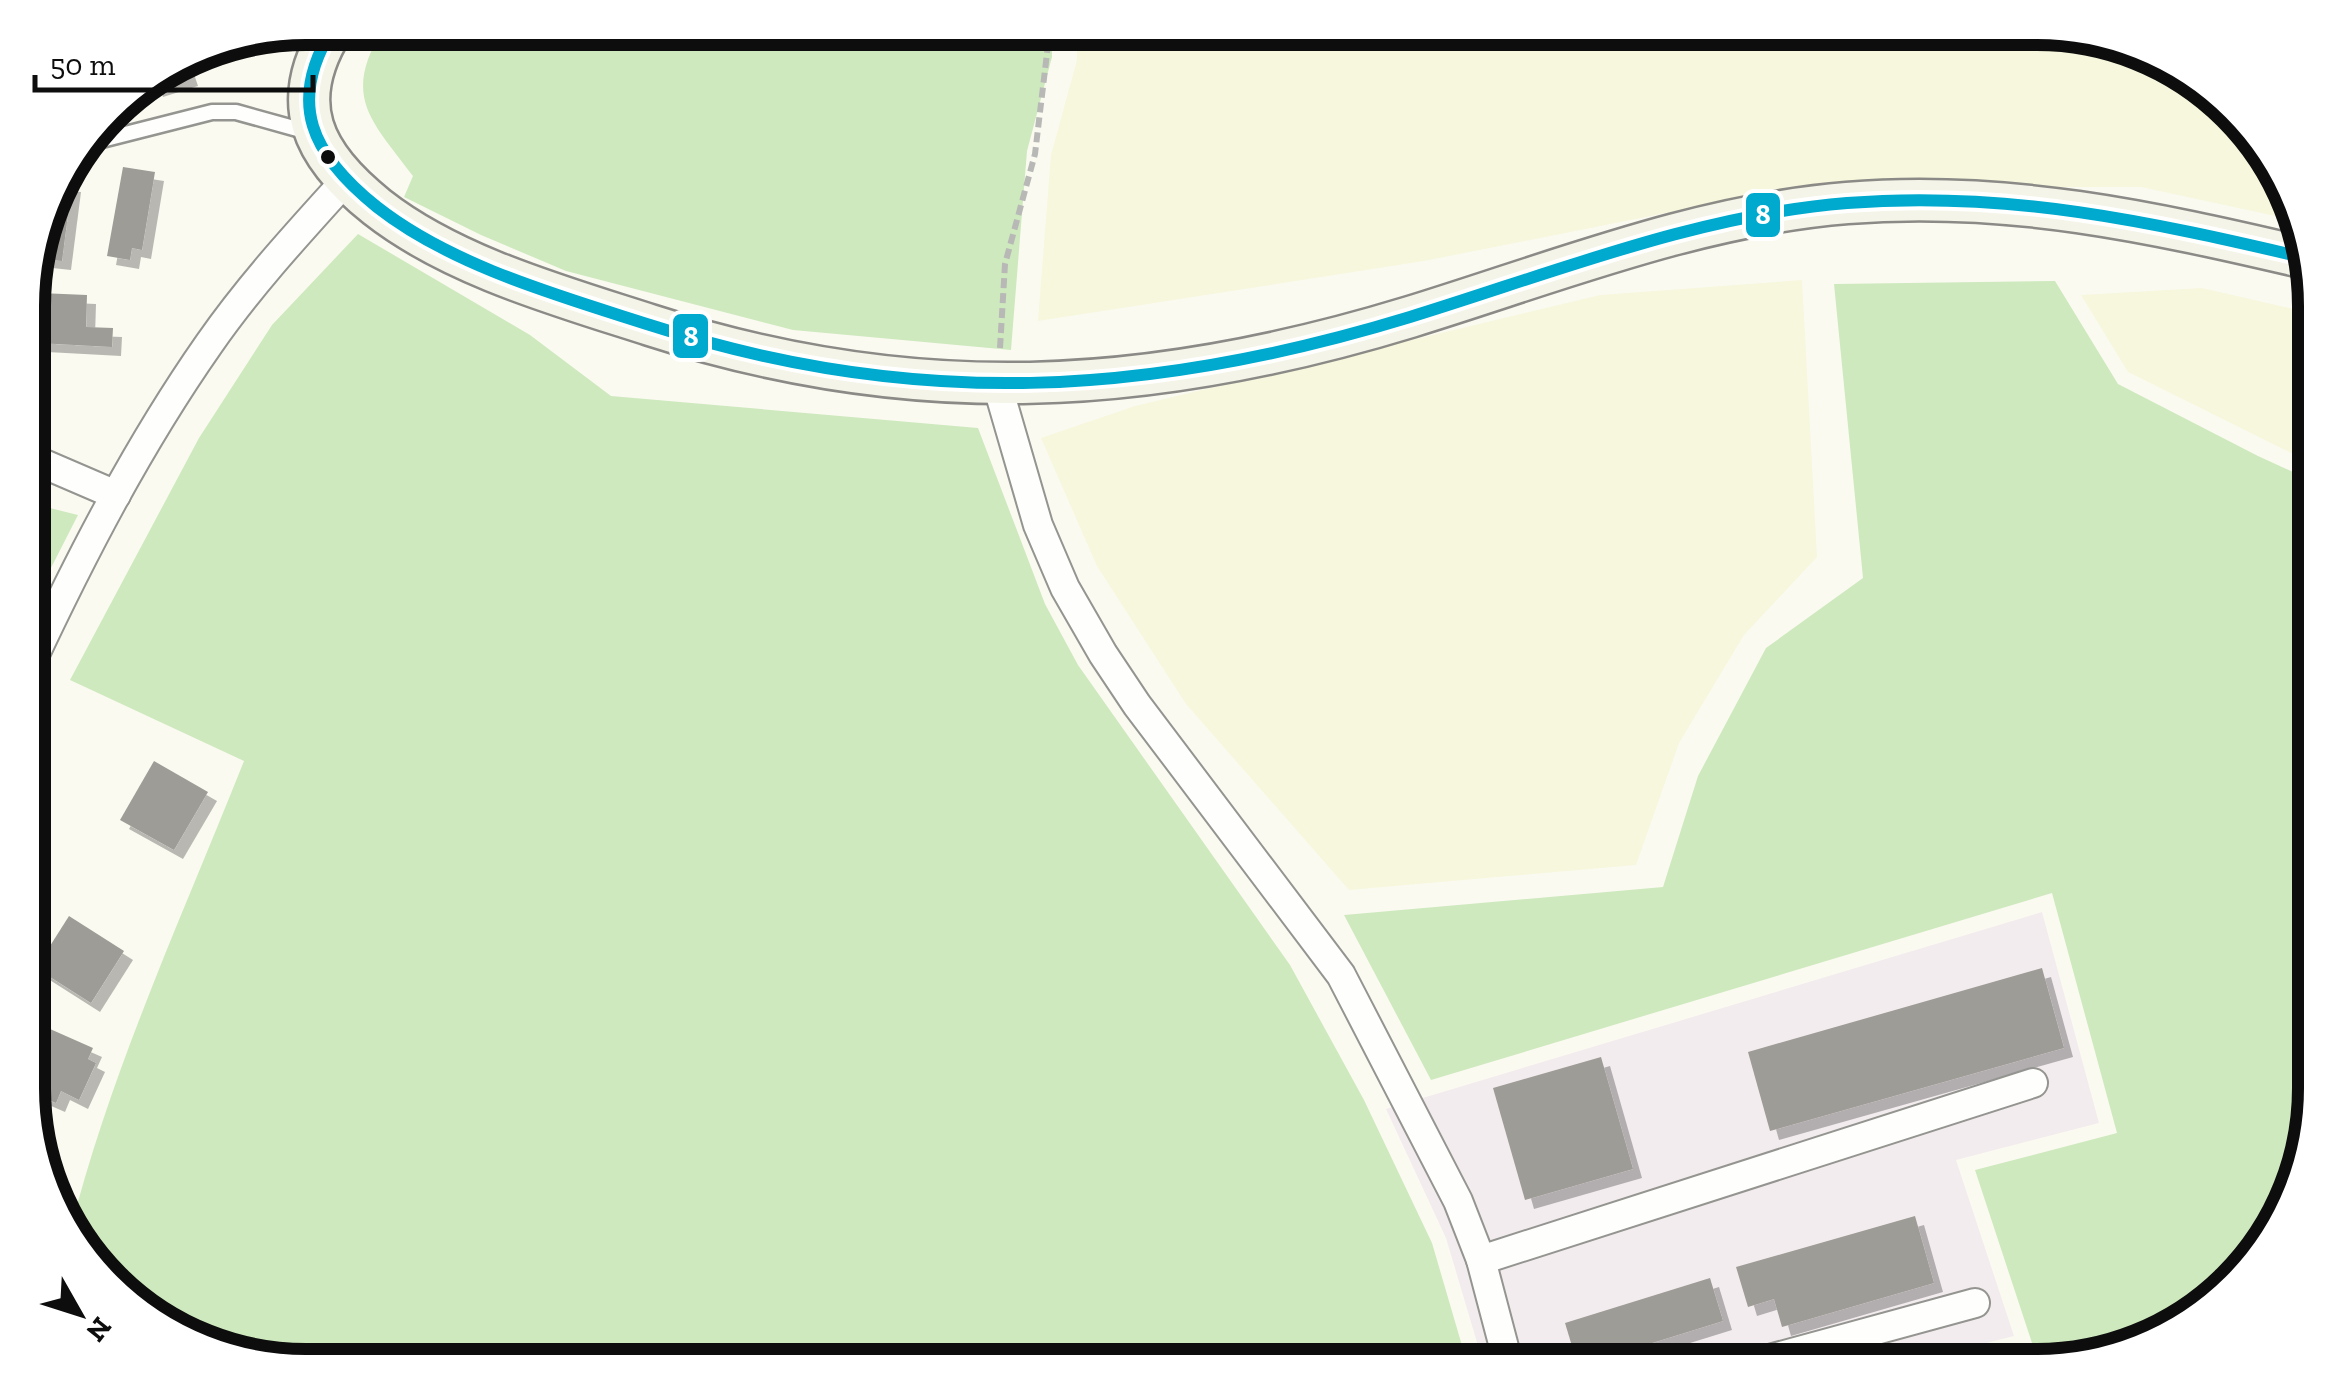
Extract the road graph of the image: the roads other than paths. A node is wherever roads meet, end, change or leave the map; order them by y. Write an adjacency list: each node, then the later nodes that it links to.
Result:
1 (323, 45): 2 (main road)
2 (315, 134): 3 (lane); 4 (main road)
3 (106, 139)
4 (347, 179): 6 (main road); 8 (street)
5 (2293, 255): 6 (main road)
6 (997, 384): 11 (street)
7 (45, 464): 8 (street)
8 (116, 495): 9 (street)
9 (45, 635)
10 (2033, 1083): 11 (street)
11 (1480, 1260): 13 (street)
12 (1976, 1303): 14 (street)
13 (1504, 1348)
14 (1810, 1348)

